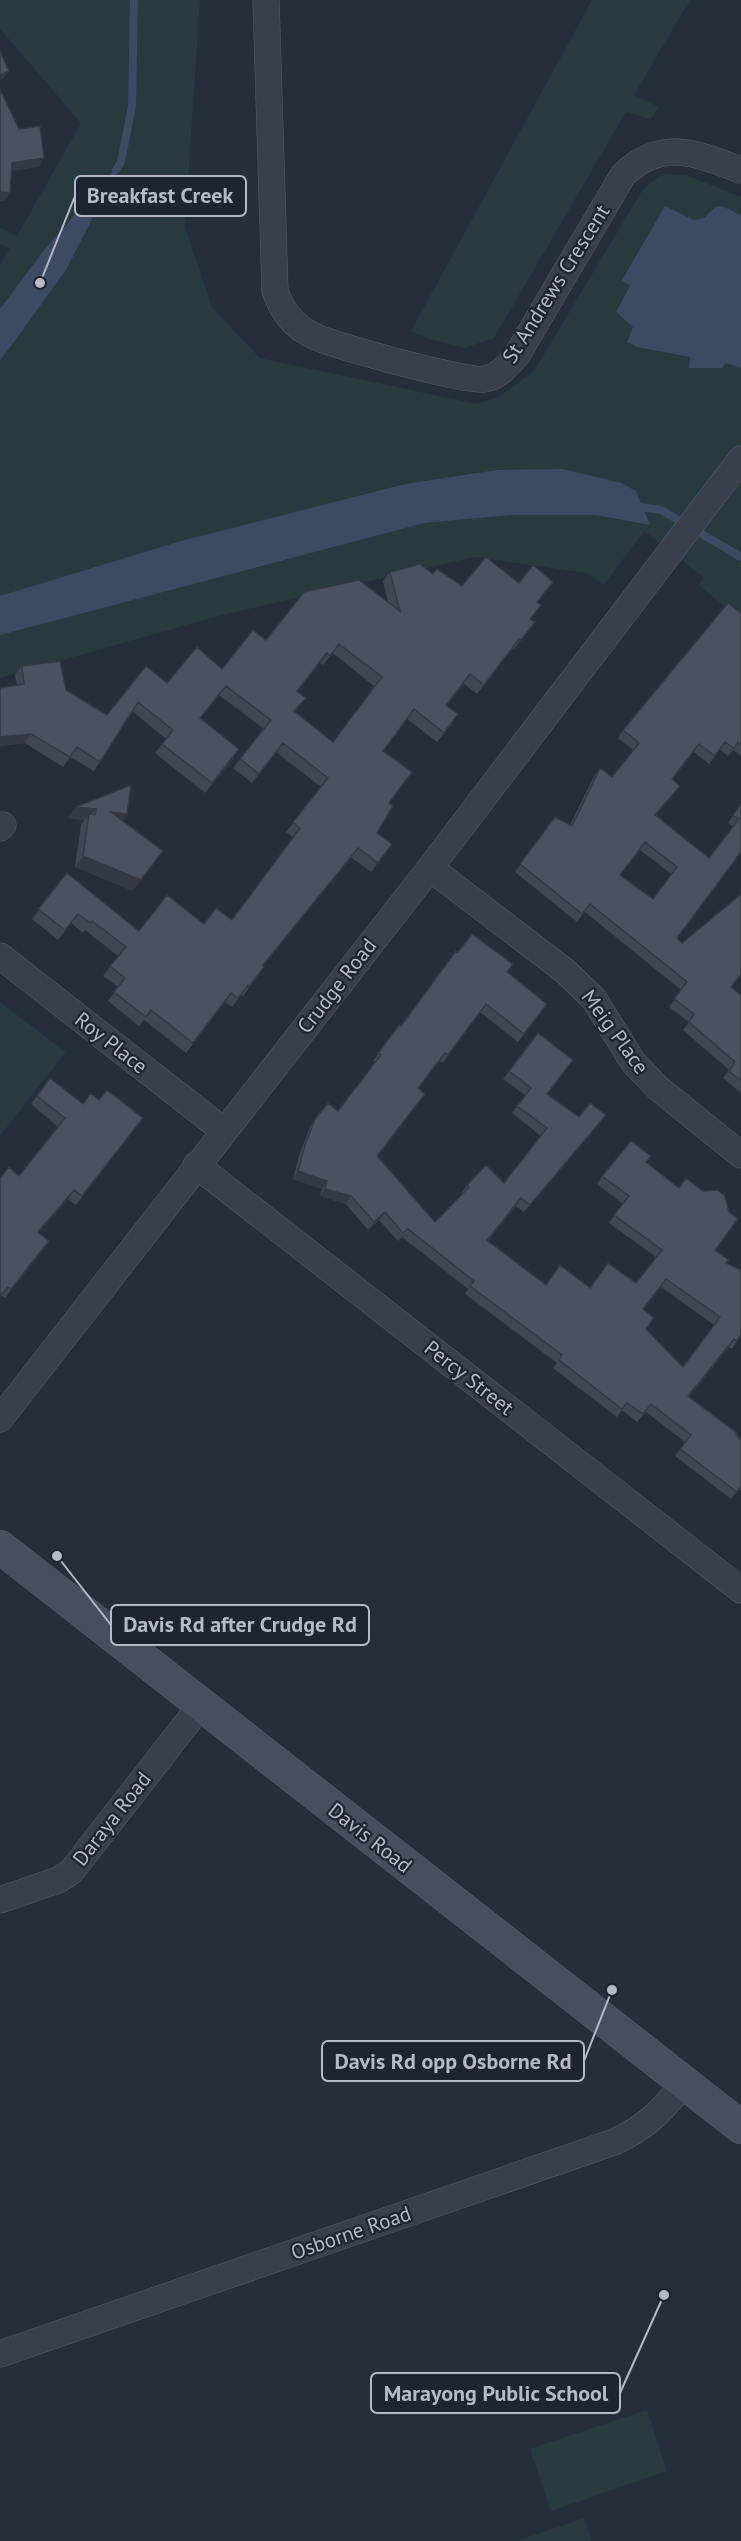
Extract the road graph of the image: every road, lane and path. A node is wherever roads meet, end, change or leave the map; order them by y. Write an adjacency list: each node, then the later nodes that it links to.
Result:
1 (266, 0): 2 (street, St Andrews Crescent)
2 (741, 170)
3 (741, 459): 4 (street, Crudge Road)
4 (430, 868): 6 (street, Crudge Road); 7 (street, Meig Place)
5 (0, 956): 6 (street, Roy Place)
6 (223, 1130): 8 (street, Crudge Road)
7 (741, 1155)
8 (196, 1165): 9 (street, Crudge Road); 11 (street, Percy Street)
9 (0, 1419)
10 (0, 1547): 12 (street, Davis Road)
11 (741, 1590)
12 (201, 1705): 13 (street, Daraya Road); 14 (street, Davis Road)
13 (0, 1900)
14 (684, 2083): 15 (street, Davis Road); 16 (street, Osborne Road)
15 (741, 2127)
16 (0, 2354)

